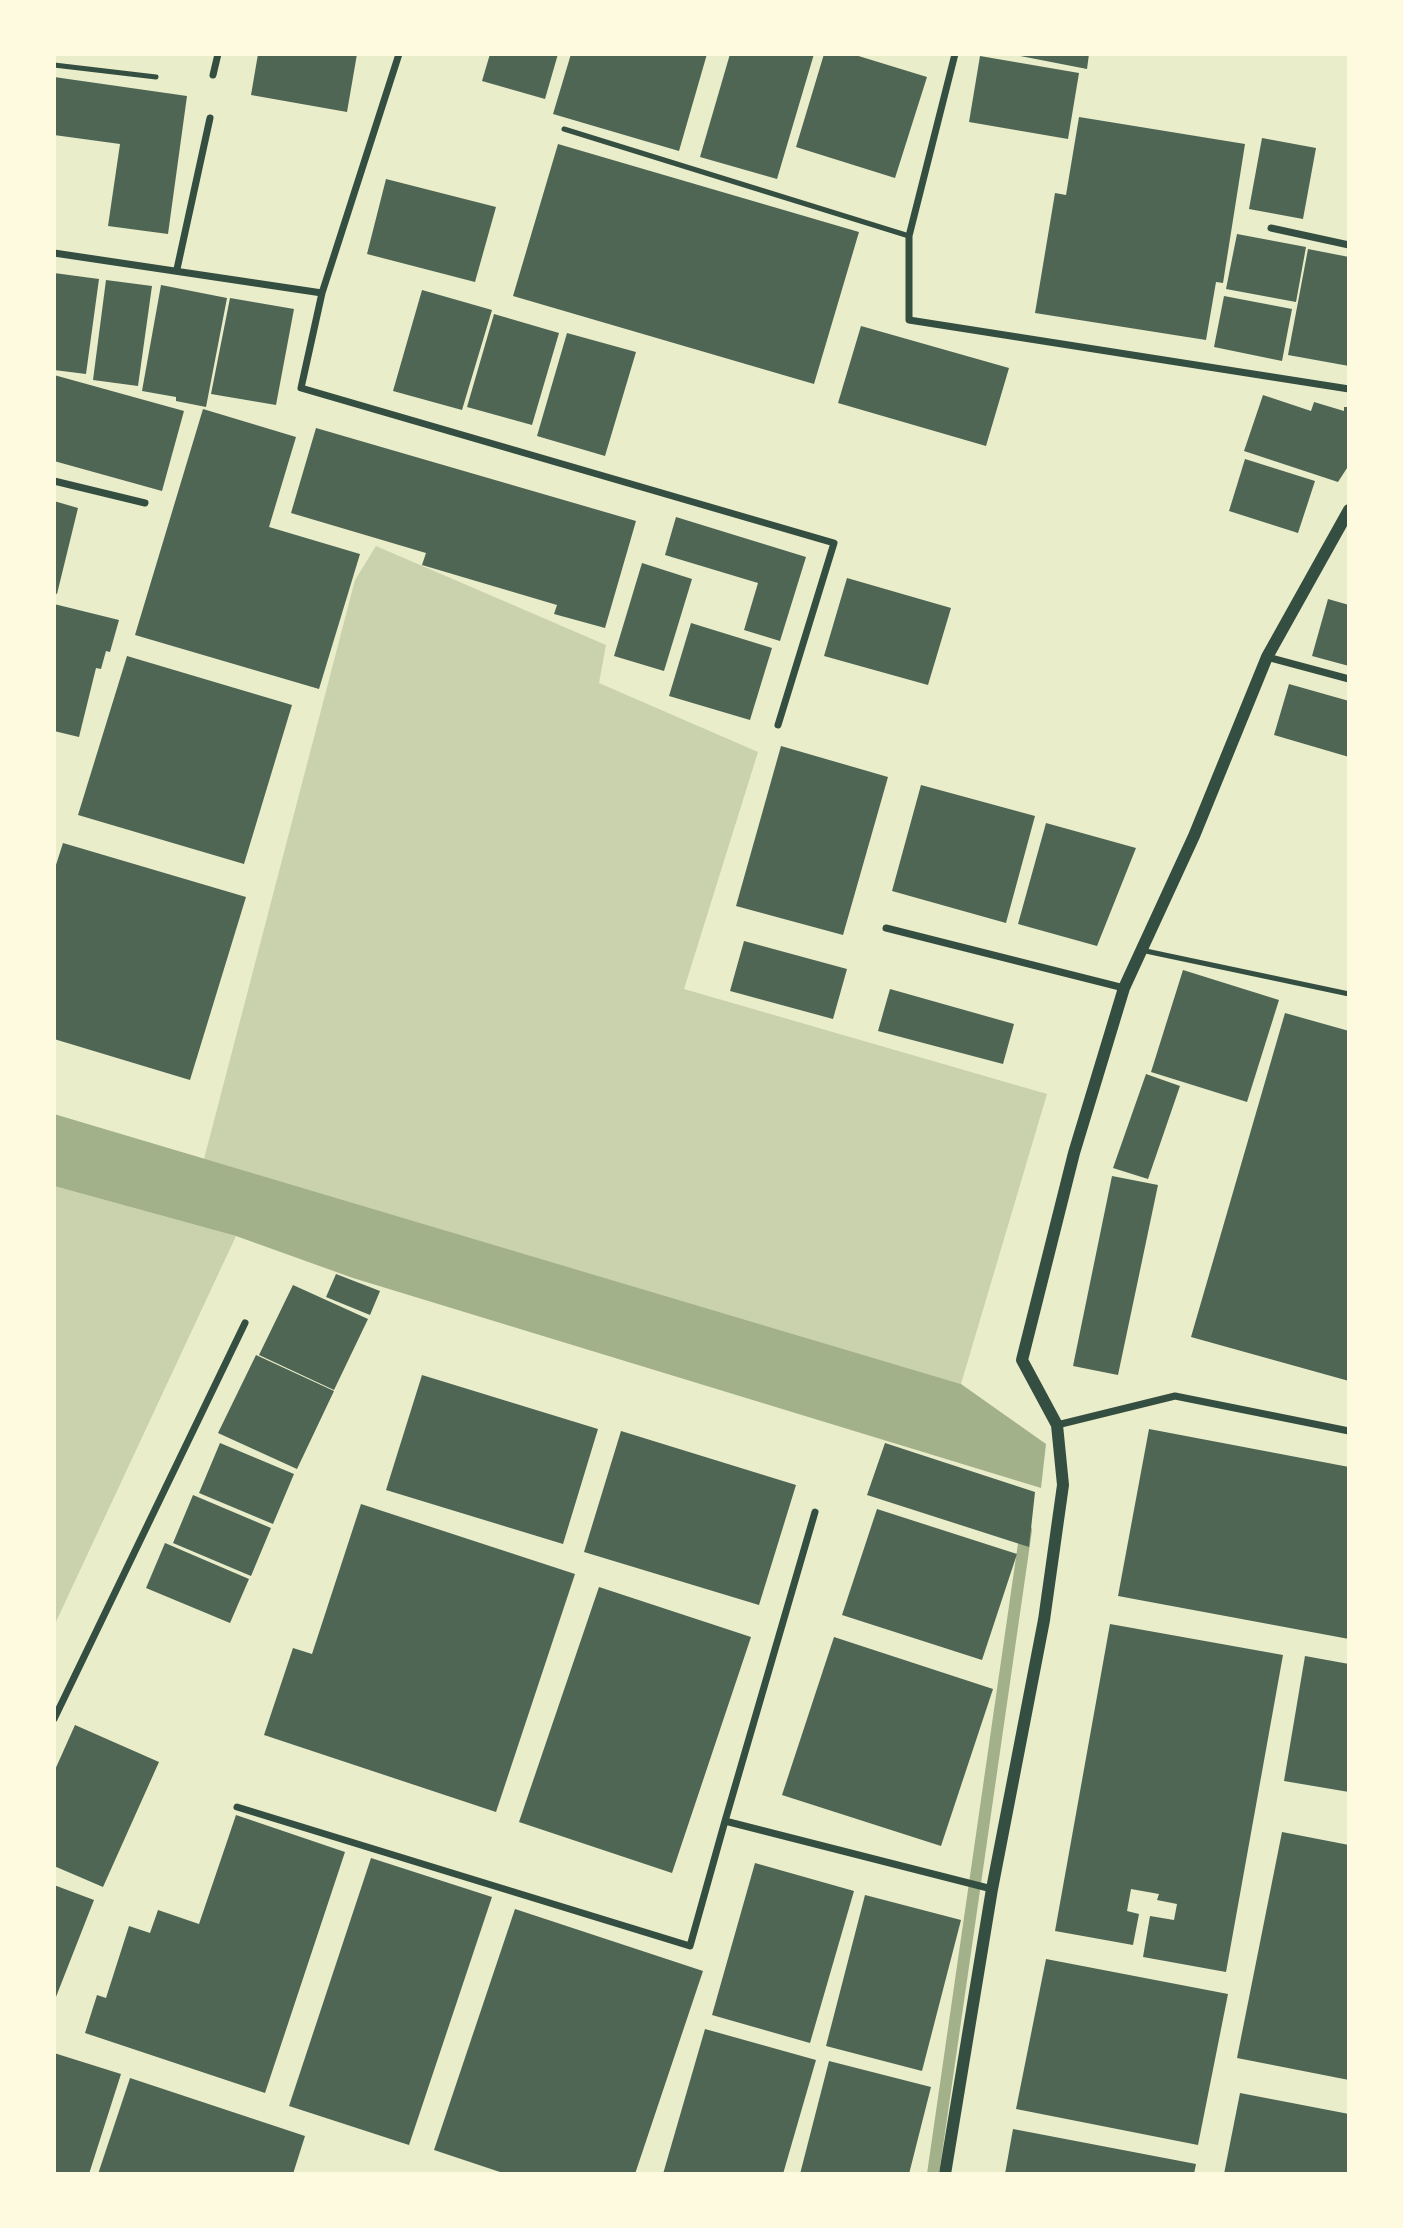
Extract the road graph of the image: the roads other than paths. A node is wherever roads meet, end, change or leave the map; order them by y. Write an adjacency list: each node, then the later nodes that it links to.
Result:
1 (218, 54): 5 (street)
2 (399, 54): 14 (street)
3 (955, 54): 10 (street)
4 (54, 65): 6 (lane)
5 (213, 75)
6 (156, 78)
7 (211, 118): 13 (street)
8 (564, 129): 10 (lane)
9 (1271, 228): 11 (street)
10 (909, 236): 15 (street)
11 (1349, 245)
12 (54, 253): 13 (street)
13 (177, 269): 14 (street)
14 (322, 293): 21 (street)
15 (1349, 389)
16 (54, 481): 17 (street)
17 (145, 503)
18 (1349, 510): 19 (street)
19 (1267, 657): 20 (street); 23 (street)
20 (1349, 679)
21 (778, 724)
22 (886, 928): 24 (street)
23 (1141, 950): 24 (street); 25 (lane)
24 (1125, 988): 27 (street)
25 (1349, 994)
26 (244, 1323): 30 (street)
27 (1057, 1425): 28 (street); 33 (street)
28 (1349, 1431)
29 (815, 1511): 32 (street)
30 (54, 1720)
31 (237, 1807): 32 (street)
32 (725, 1821): 33 (street)
33 (992, 1889): 34 (street)
34 (946, 2174)

